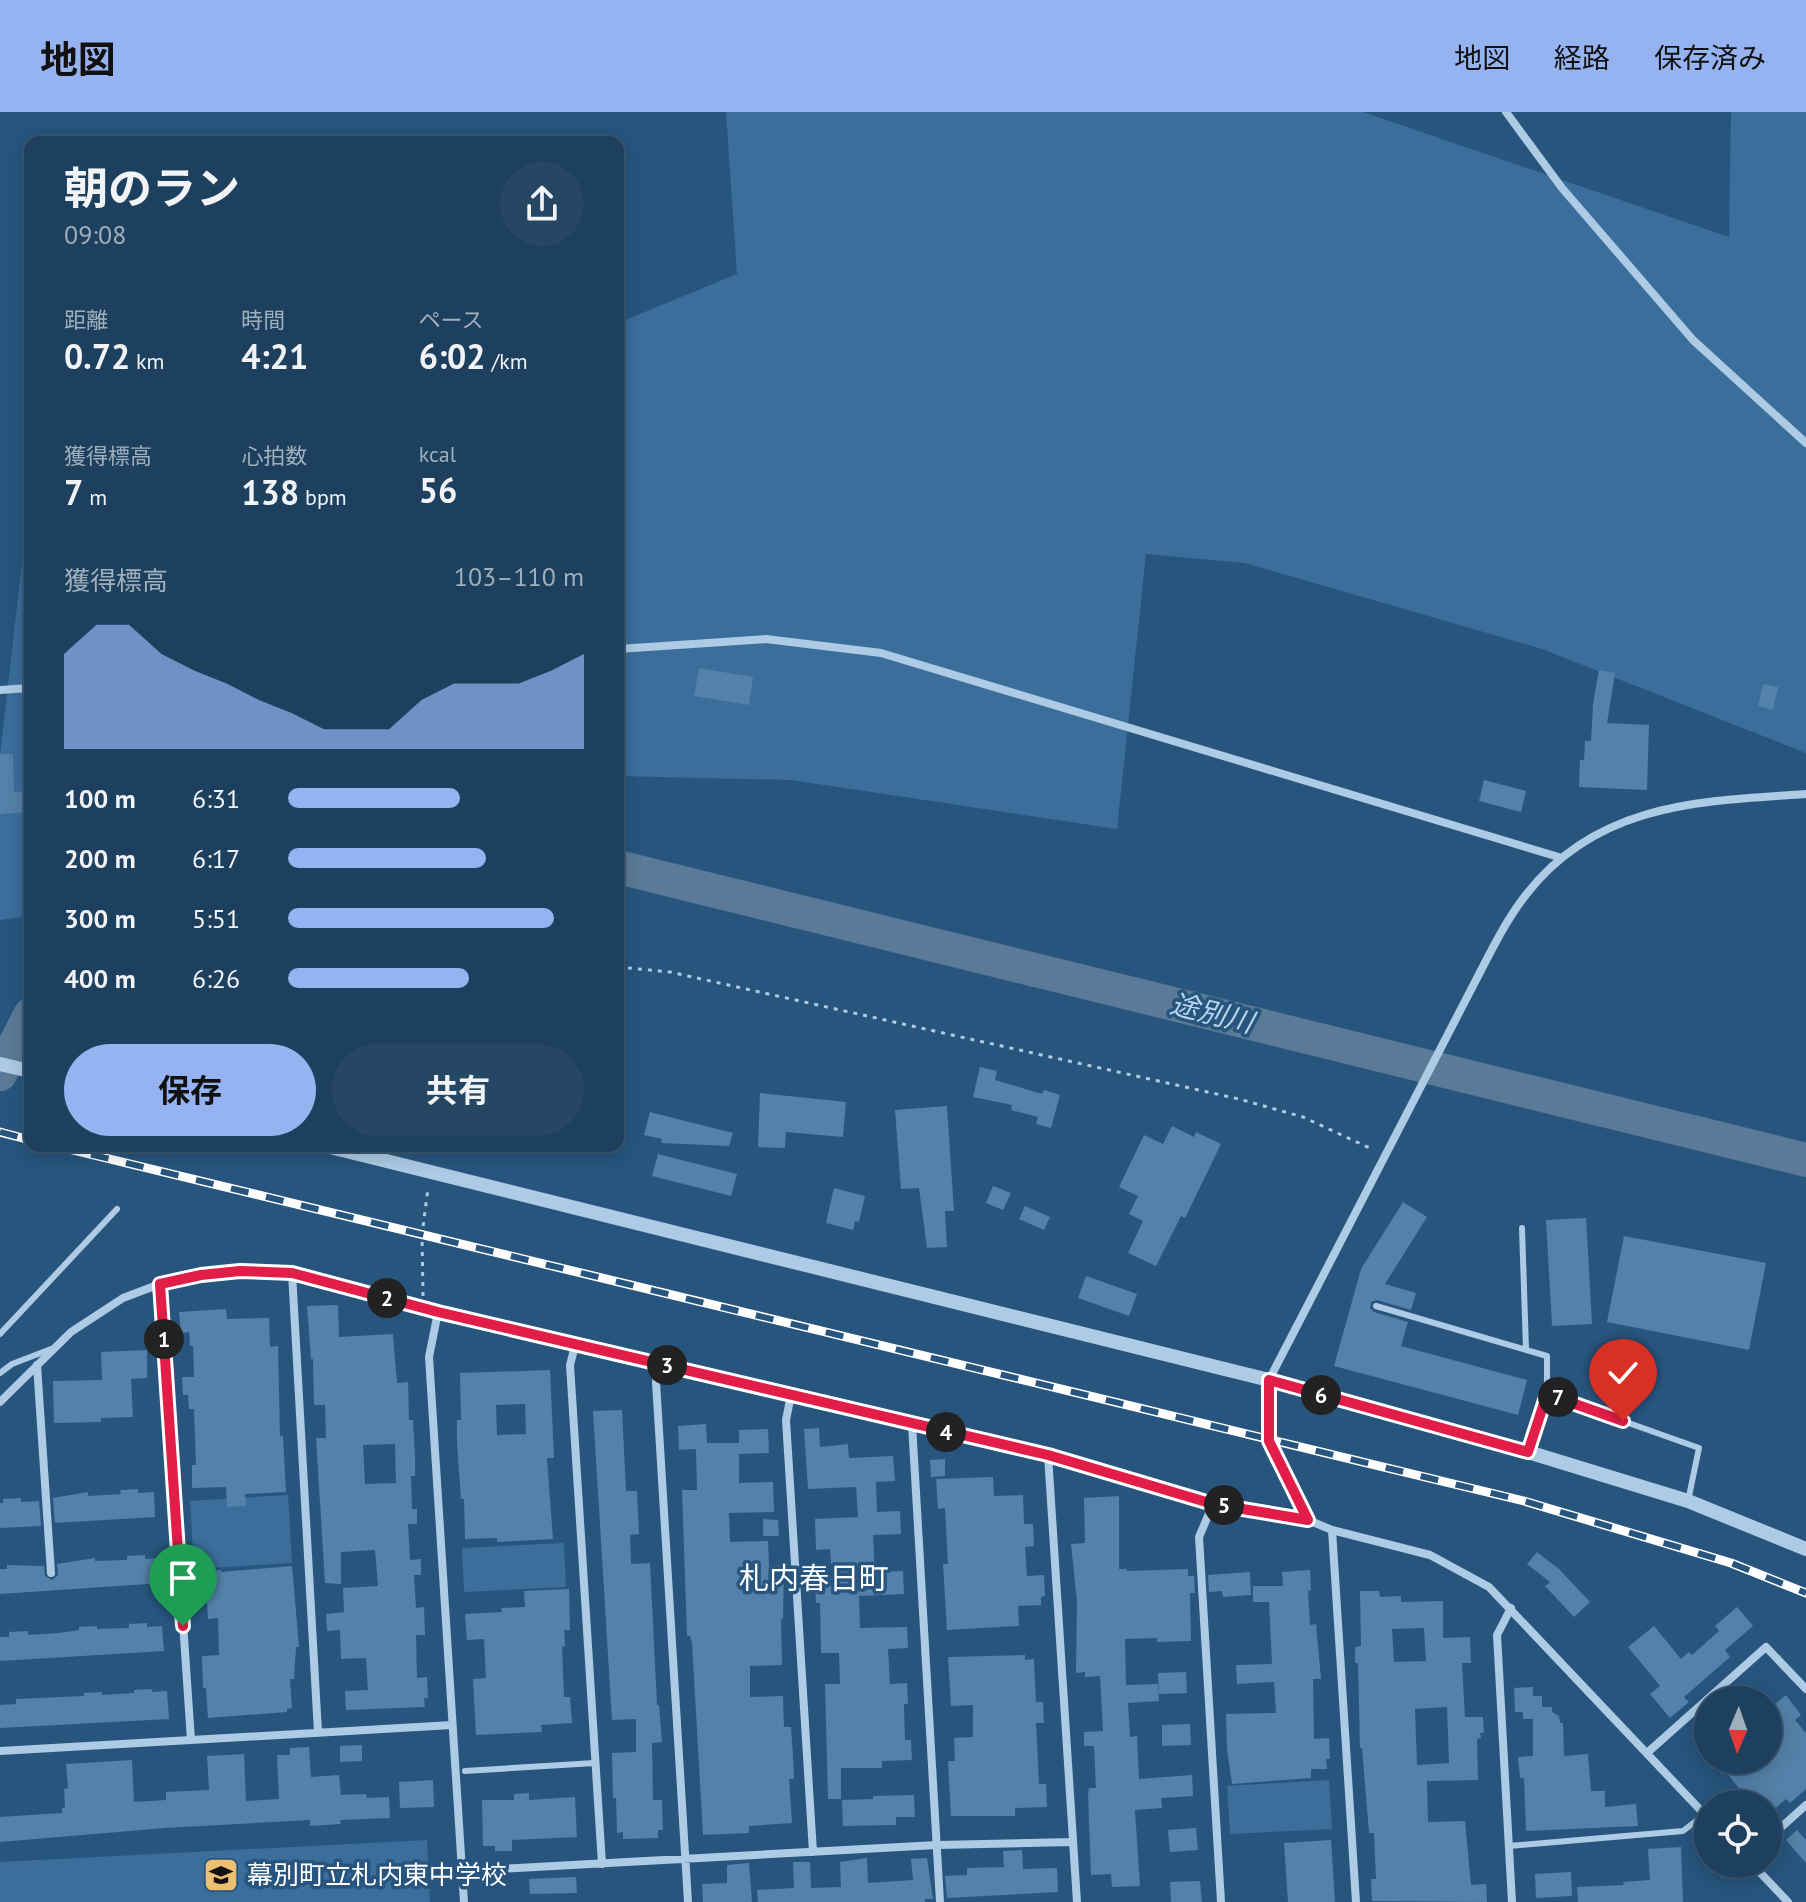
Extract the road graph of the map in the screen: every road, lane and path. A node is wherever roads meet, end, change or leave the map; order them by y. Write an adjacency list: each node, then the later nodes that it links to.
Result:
1 (1506, 112): 2 (street)
2 (1806, 443)
3 (624, 649): 7 (street)
4 (24, 688): 5 (street)
5 (0, 690)
6 (1806, 794): 7 (street)
7 (1562, 858): 12 (street)
8 (624, 968): 12 (path)
9 (0, 1064): 10 (street)
10 (24, 1070)
11 (350, 1152): 13 (street)
12 (1386, 1156): 28 (street)
13 (439, 1174): 19 (path); 28 (street)
14 (117, 1209): 21 (lane)
15 (1522, 1228): 24 (lane)
16 (292, 1273): 17 (street); 19 (street); 44 (street)
17 (160, 1284): 23 (street); 45 (street)
18 (1376, 1306): 24 (lane)
19 (424, 1308): 20 (street)
20 (438, 1312): 22 (street); 43 (street)
21 (0, 1334)
22 (576, 1342): 25 (street); 48 (street)
23 (55, 1348): 26 (street); 27 (lane)
24 (1526, 1349): 29 (lane)
25 (659, 1363): 30 (street); 58 (street)
26 (37, 1365): 31 (street); 40 (street)
27 (0, 1373)
28 (1269, 1380): 33 (street); 37 (street)
29 (1547, 1394): 33 (lane); 35 (lane)
30 (791, 1395): 32 (street); 57 (street)
31 (0, 1402)
32 (912, 1424): 34 (street); 55 (street)
33 (1528, 1452): 35 (street)
34 (1048, 1455): 36 (street); 54 (street)
35 (1688, 1501): 39 (street)
36 (1213, 1504): 37 (street); 66 (street)
37 (1308, 1520): 38 (street)
38 (1332, 1530): 41 (street); 67 (street)
39 (1806, 1549)
40 (51, 1573)
41 (1511, 1608): 47 (street); 56 (street)
42 (1806, 1689): 47 (street)
43 (452, 1725): 44 (street); 60 (street)
44 (318, 1732): 45 (street)
45 (191, 1740): 46 (street)
46 (0, 1751)
47 (1647, 1753): 50 (street)
48 (595, 1763): 49 (lane); 59 (street)
49 (465, 1771)
50 (1694, 1803)
51 (1806, 1805): 53 (street)
52 (1694, 1824): 56 (lane)
53 (1782, 1826)
54 (1073, 1842): 55 (street); 65 (street)
55 (937, 1845): 57 (street); 64 (street)
56 (1509, 1846): 68 (street)
57 (813, 1852): 58 (street)
58 (685, 1859): 59 (street); 63 (street)
59 (602, 1864): 60 (street)
60 (463, 1871): 62 (street)
61 (1765, 1878): 69 (street)
62 (464, 1902)
63 (688, 1902)
64 (940, 1902)
65 (1077, 1902)
66 (1221, 1902)
67 (1356, 1902)
68 (1512, 1902)
69 (1788, 1902)

